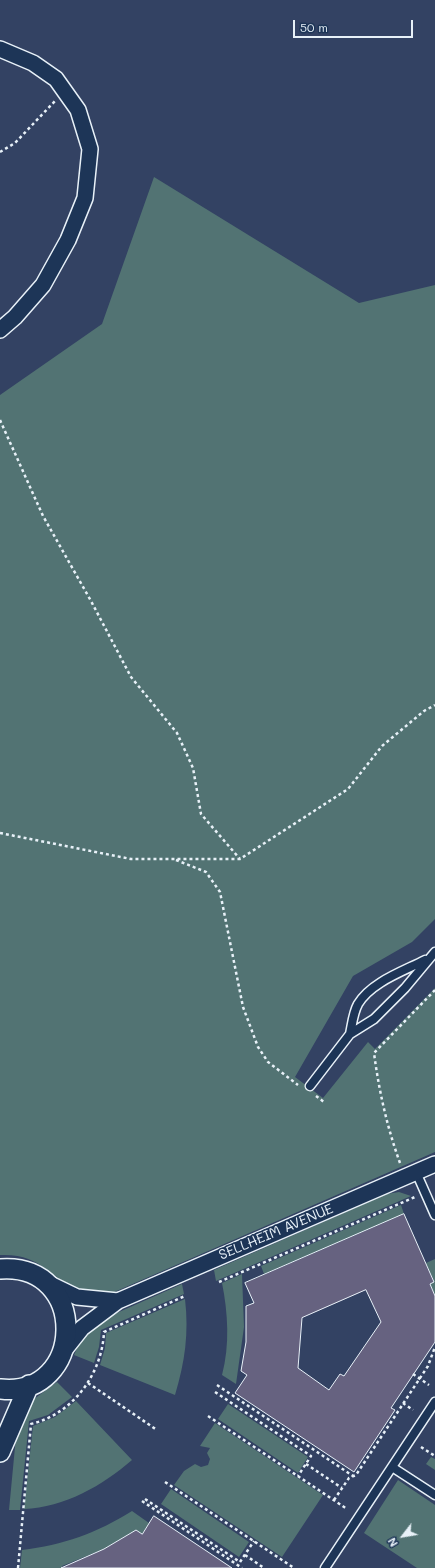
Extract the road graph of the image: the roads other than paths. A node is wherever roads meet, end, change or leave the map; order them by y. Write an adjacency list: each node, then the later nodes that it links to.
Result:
1 (0, 49): 2 (street)
2 (0, 330)
3 (432, 955): 4 (lane); 4 (lane)
4 (350, 1034): 5 (lane)
5 (306, 1087)
6 (435, 1164): 7 (street, SELLHEIM AVENUE)
7 (411, 1174): 8 (lane); 11 (street, SELLHEIM AVENUE)
8 (435, 1215)
9 (0, 1269): 10 (street)
10 (42, 1280): 11 (street); 12 (street)
11 (118, 1301): 12 (street, SELLHEIM AVENUE)
12 (62, 1354): 13 (street)
13 (29, 1385): 14 (street); 16 (street)
14 (0, 1389)
15 (435, 1402): 17 (lane)
16 (0, 1452)
17 (392, 1467): 18 (lane); 19 (lane)
18 (435, 1495)
19 (325, 1568)

